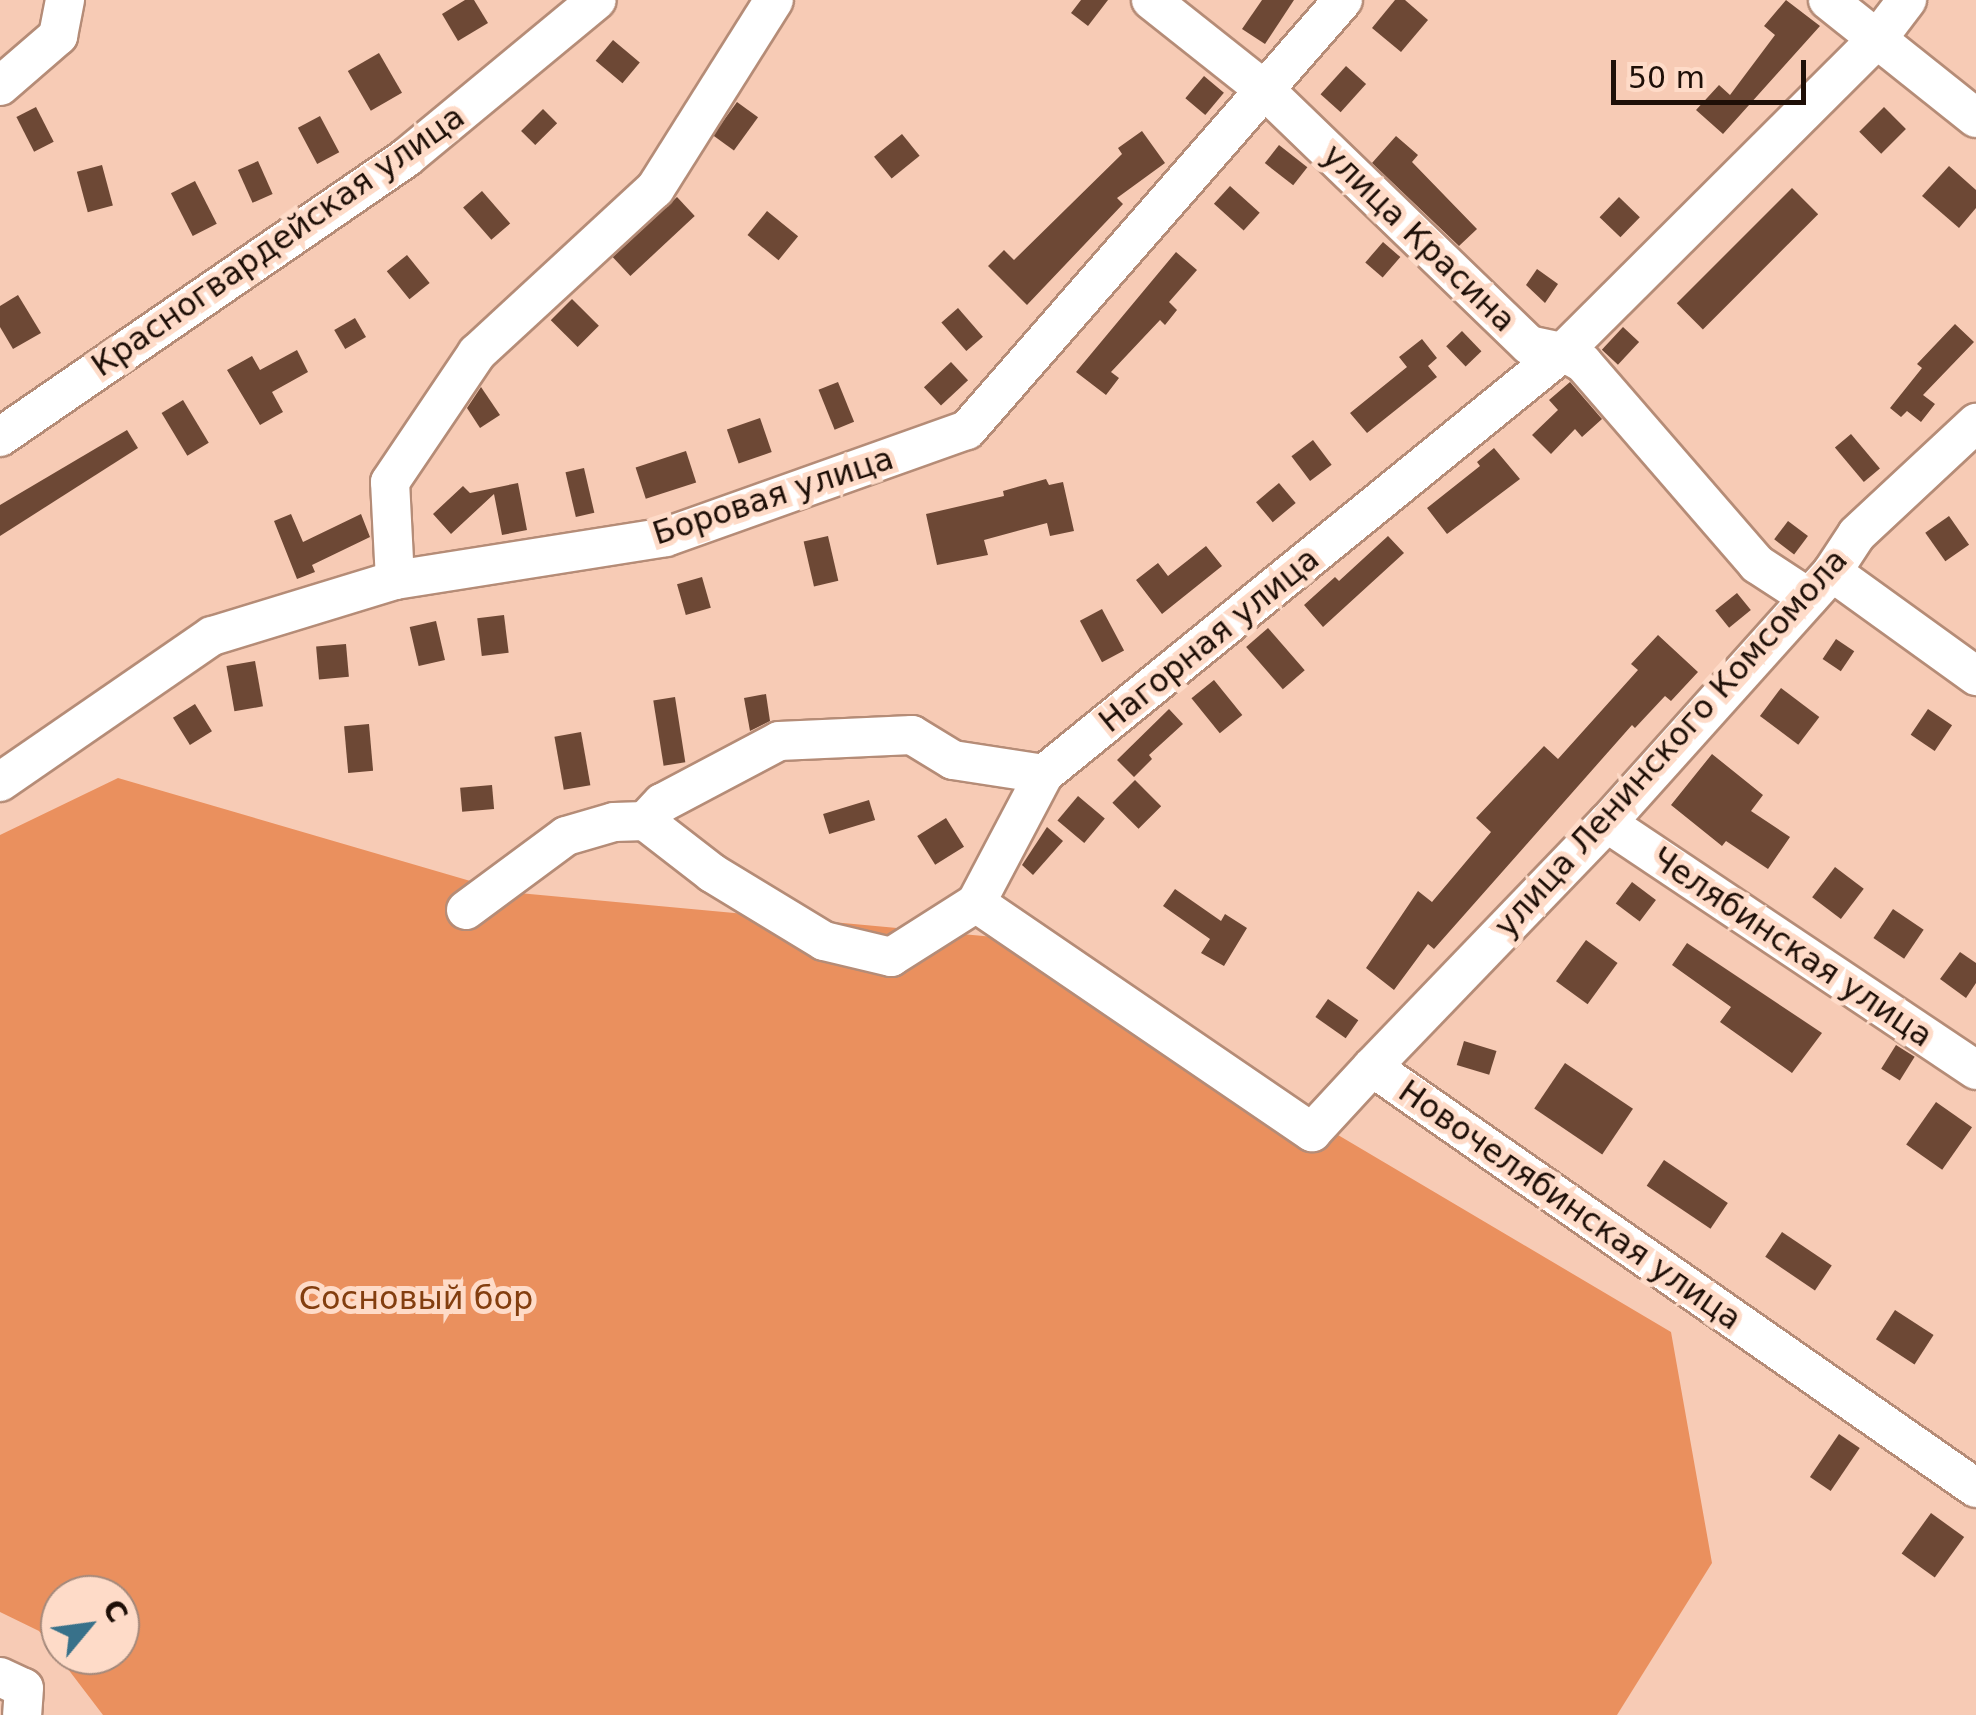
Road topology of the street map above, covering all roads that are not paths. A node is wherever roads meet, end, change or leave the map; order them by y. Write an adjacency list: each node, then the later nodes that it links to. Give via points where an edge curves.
1 (65, 0): 9 (street, via 58,36)
2 (597, 0): 14 (street, Красногвардейская улица, via 407,157)
3 (774, 0): 15 (street, via 654,189 477,353 390,482)
4 (1151, 0): 10 (street, улица Красина)
5 (1343, 0): 10 (street, Боровая улица)
6 (1828, 0): 8 (street)
7 (1906, 0): 8 (street, Нагорная улица)
8 (1878, 38): 11 (street); 12 (street, Нагорная улица)
9 (0, 86)
10 (1266, 91): 12 (street, улица Красина, via 1529,344); 15 (street, Боровая улица, via 967,430 666,537)
11 (1976, 118)
12 (1563, 352): 16 (street, улица Красина, via 1583,363 1757,564); 18 (street, Нагорная улица)
13 (1976, 423): 16 (street, улица Ленинского Комсомола, via 1857,534)
14 (0, 437)
15 (395, 580): 19 (street, Боровая улица, via 212,636)
16 (1820, 586): 17 (street, улица Красина); 21 (street, улица Ленинского Комсомола)
17 (1976, 676)
18 (1044, 774): 20 (street, via 953,760 912,735 779,741 662,802); 22 (street, Нагорная улица)
19 (0, 782)
20 (645, 822): 22 (street, via 712,873 824,940 890,957); 23 (street, via 614,822 566,836)
21 (1607, 823): 24 (street, улица Ленинского Комсомола); 25 (street, Челябинская улица)
22 (976, 903): 24 (street, Новочелябинская улица, via 1312,1132)
23 (466, 910)
24 (1372, 1068): 26 (street, Новочелябинская улица)
25 (1976, 1070)
26 (1976, 1488)
27 (0, 1677): 28 (street, via 24,1688)
28 (22, 1715)

